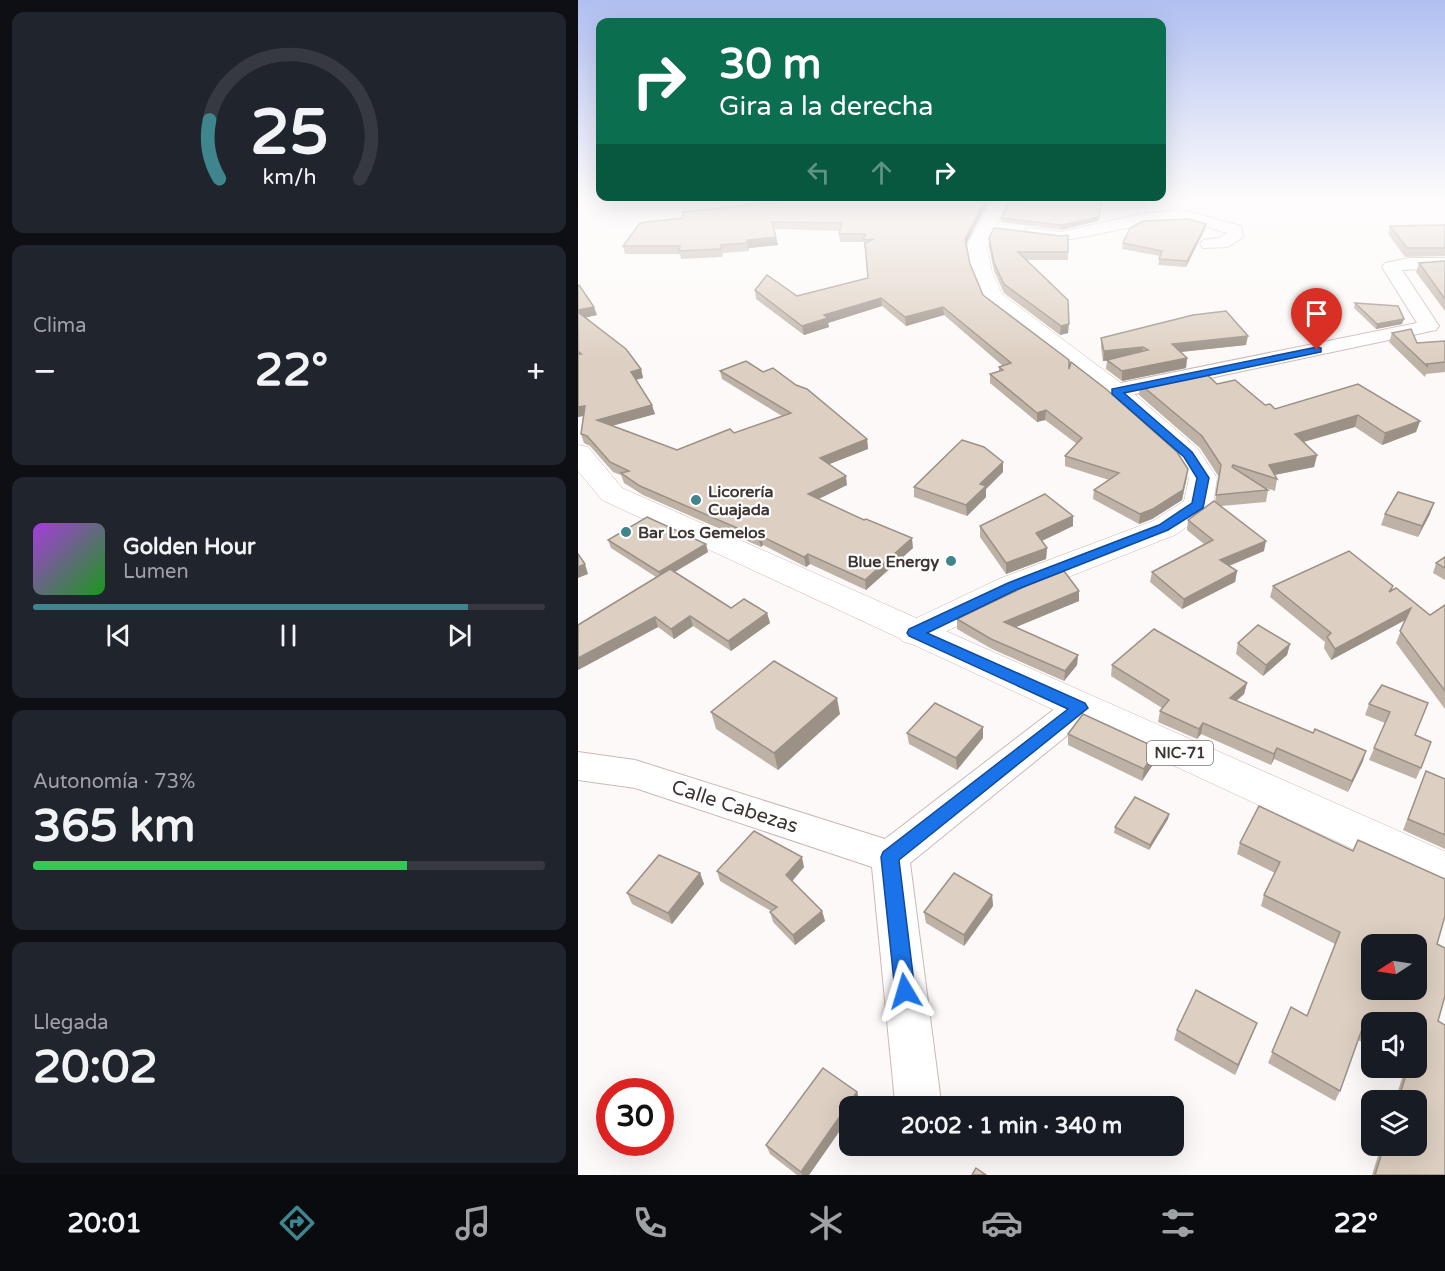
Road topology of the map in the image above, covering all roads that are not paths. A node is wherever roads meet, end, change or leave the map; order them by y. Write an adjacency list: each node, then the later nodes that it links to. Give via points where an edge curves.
1 (979, 254): 3 (main road, via 993,297)
2 (1445, 263): 3 (street, via 1391,267 1429,326)
3 (1116, 391): 5 (main road, via 1188,455 1203,478 1198,505 1164,528 1013,586)
4 (578, 453): 5 (main road, NIC-71, via 612,494)
5 (914, 633): 6 (main road, NIC-71)
6 (1080, 708): 8 (street); 9 (main road, NIC-71)
7 (578, 766): 8 (street, Calle Cabezas, via 635,774)
8 (890, 857): 10 (street)
9 (1445, 873)
10 (917, 1096)

